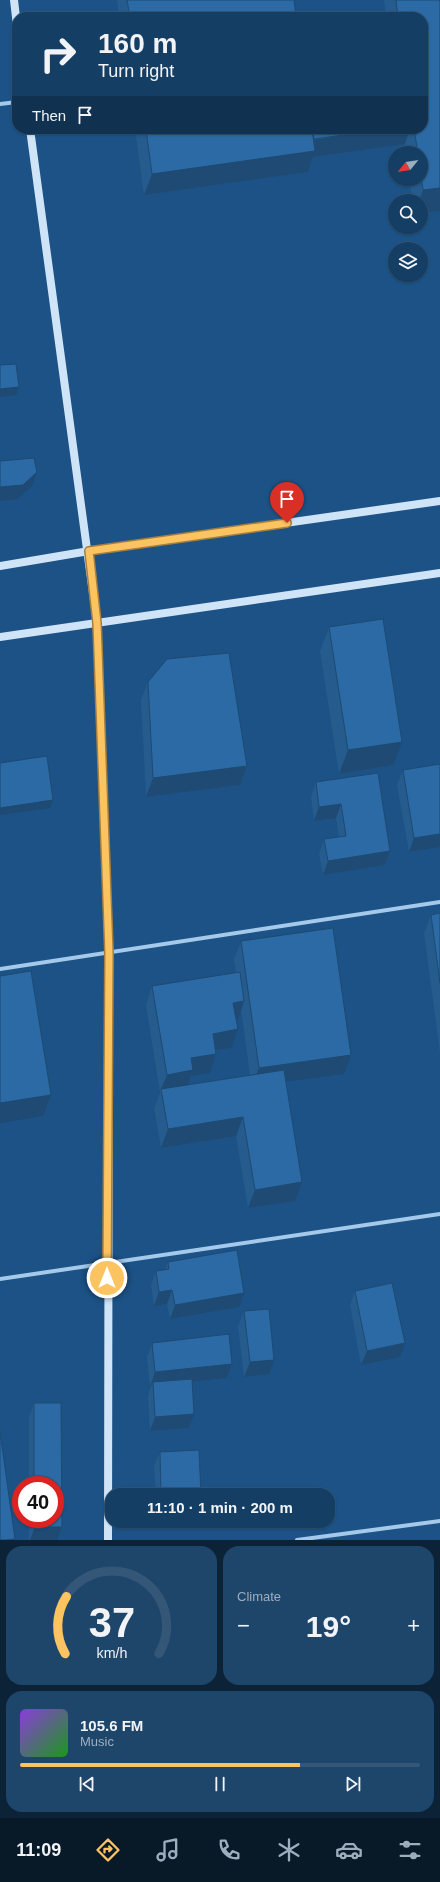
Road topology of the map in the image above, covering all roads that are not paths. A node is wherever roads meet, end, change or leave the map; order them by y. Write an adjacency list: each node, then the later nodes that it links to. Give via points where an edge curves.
1 (14, 0): 2 (street)
2 (15, 12)
3 (12, 103): 4 (street)
4 (0, 104)
5 (31, 134): 7 (street)
6 (440, 501): 7 (street)
7 (89, 551): 8 (street); 10 (street)
8 (0, 566)
9 (440, 573): 10 (street)
10 (97, 623): 11 (street); 13 (street)
11 (0, 637)
12 (440, 902): 13 (street)
13 (109, 953): 14 (street); 16 (street)
14 (0, 969)
15 (440, 1214): 16 (street)
16 (107, 1263): 17 (street); 19 (street)
17 (0, 1279)
18 (440, 1521): 20 (street)
19 (108, 1540)
20 (297, 1540)

